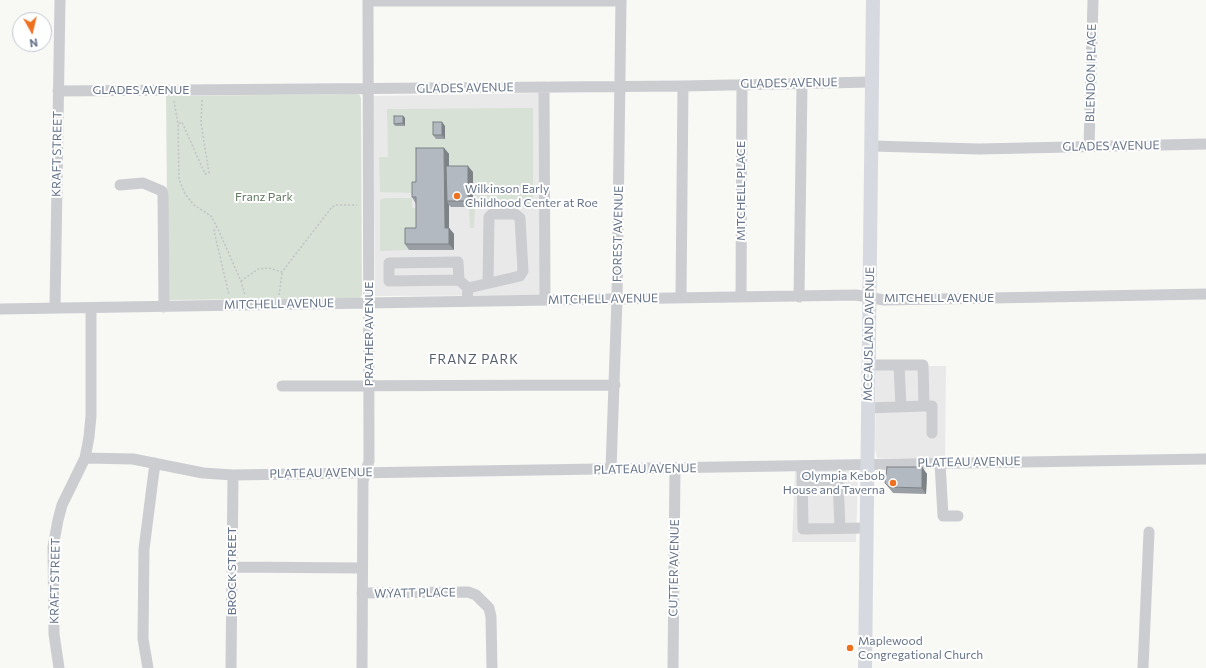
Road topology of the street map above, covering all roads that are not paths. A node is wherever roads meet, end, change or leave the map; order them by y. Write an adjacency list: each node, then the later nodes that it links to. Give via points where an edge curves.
1 (60, 0): 13 (street, KRAFT STREET)
2 (621, 0): 5 (street); 9 (street, FOREST AVENUE)
3 (874, 0): 6 (main road, MCCAUSLAND AVENUE)
4 (1093, 0): 16 (street, BLENDON PLACE)
5 (368, 1): 12 (street, PRATHER AVENUE)
6 (872, 82): 7 (street, GLADES AVENUE); 15 (main road, MCCAUSLAND AVENUE)
7 (802, 83): 8 (street, GLADES AVENUE); 21 (street)
8 (742, 84): 10 (street, GLADES AVENUE); 25 (street, MITCHELL PLACE)
9 (620, 86): 10 (street, GLADES AVENUE); 11 (street, GLADES AVENUE); 23 (street, FOREST AVENUE)
10 (683, 86): 24 (street)
11 (544, 87): 12 (street, GLADES AVENUE); 26 (street)
12 (367, 89): 13 (street, GLADES AVENUE); 28 (street, PRATHER AVENUE)
13 (58, 91): 30 (street, KRAFT STREET)
14 (1206, 144): 16 (street, GLADES AVENUE)
15 (872, 146): 16 (street, GLADES AVENUE, via 979,149); 22 (main road, MCCAUSLAND AVENUE)
16 (1089, 146)
17 (120, 185): 29 (street, via 143,183 162,191)
18 (488, 283): 18 (street, via 520,276 523,271 520,218 515,214 492,214 489,217); 19 (street)
19 (464, 284): 19 (street, via 458,262 389,263 389,281); 27 (street)
20 (1206, 294): 22 (street, MITCHELL AVENUE, via 884,300)
21 (799, 296): 22 (street, MITCHELL AVENUE); 25 (street, MITCHELL AVENUE)
22 (870, 297): 33 (main road, MCCAUSLAND AVENUE)
23 (617, 298): 24 (street, MITCHELL AVENUE); 26 (street, MITCHELL AVENUE); 35 (street, FOREST AVENUE)
24 (680, 298): 25 (street, MITCHELL AVENUE)
25 (741, 298)
26 (545, 300): 27 (street, MITCHELL AVENUE)
27 (467, 301): 28 (street, MITCHELL AVENUE)
28 (369, 302): 29 (street, MITCHELL AVENUE); 37 (street, PRATHER AVENUE)
29 (164, 306): 31 (street, MITCHELL AVENUE)
30 (55, 308): 31 (street, MITCHELL AVENUE); 32 (street, MITCHELL AVENUE)
31 (91, 308): 42 (street, KRAFT STREET, via 92,416)
32 (0, 309)
33 (868, 365): 34 (street); 40 (main road, MCCAUSLAND AVENUE)
34 (899, 365): 38 (street, via 923,365); 39 (street)
35 (615, 384): 37 (street); 49 (street, FOREST AVENUE)
36 (282, 386): 37 (street)
37 (370, 387): 50 (street, PRATHER AVENUE, via 369,461)
38 (924, 406): 39 (street); 41 (street, via 932,406)
39 (901, 407): 40 (street)
40 (868, 408): 46 (main road, MCCAUSLAND AVENUE)
41 (932, 432)
42 (85, 458): 44 (street, PLATEAU AVENUE); 60 (street, KRAFT STREET, via 62,505 53,547 54,634)
43 (1206, 458): 45 (street, PLATEAU AVENUE)
44 (156, 462): 51 (street, PLATEAU AVENUE, via 203,473); 61 (street, via 144,549 143,639)
45 (940, 463): 46 (street, PLATEAU AVENUE); 53 (street, via 943,516)
46 (866, 465): 47 (street, PLATEAU AVENUE); 55 (main road, MCCAUSLAND AVENUE)
47 (802, 466): 48 (street, PLATEAU AVENUE); 52 (street)
48 (675, 468): 49 (street, PLATEAU AVENUE); 65 (street, CUTTER AVENUE)
49 (612, 469): 50 (street, PLATEAU AVENUE)
50 (366, 472): 51 (street, PLATEAU AVENUE); 58 (street, PRATHER AVENUE, via 363,481)
51 (233, 475): 57 (street, BROCK STREET)
52 (802, 481): 54 (street, via 838,480); 54 (street, via 803,529)
53 (958, 516)
54 (840, 528): 55 (street)
55 (866, 528): 66 (main road, MCCAUSLAND AVENUE)
56 (1149, 532): 67 (street)
57 (232, 567): 58 (street); 62 (street, BROCK STREET)
58 (362, 568): 59 (street, PRATHER AVENUE)
59 (362, 593): 63 (street, PRATHER AVENUE); 64 (street, WYATT PLACE, via 468,592 476,595 489,608 492,625)
60 (59, 668)
61 (148, 668)
62 (231, 668)
63 (362, 668)
64 (492, 668)
65 (673, 668)
66 (865, 668)
67 (1143, 668)

